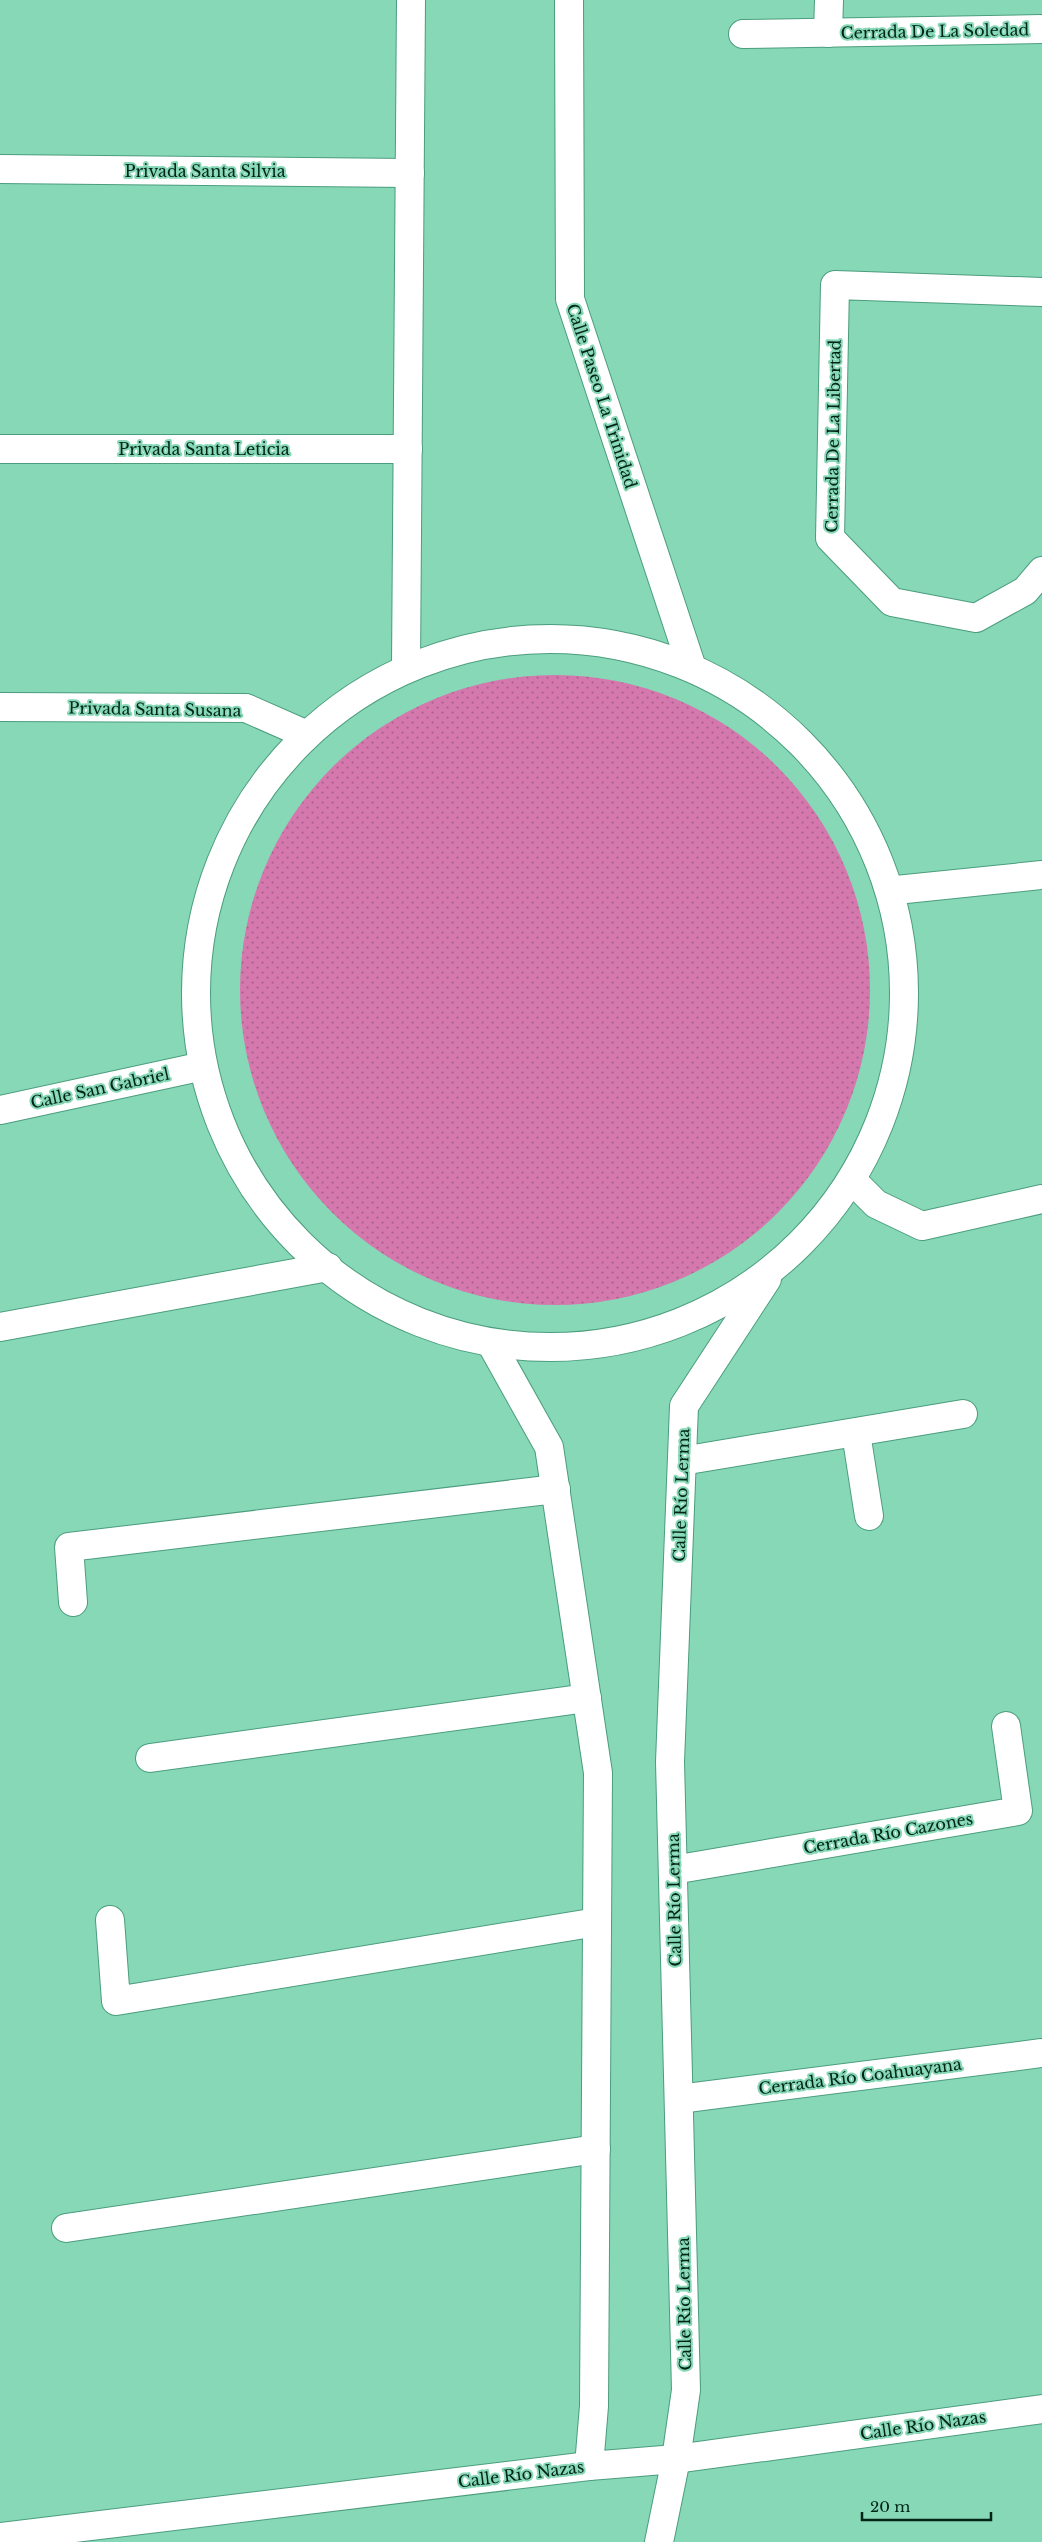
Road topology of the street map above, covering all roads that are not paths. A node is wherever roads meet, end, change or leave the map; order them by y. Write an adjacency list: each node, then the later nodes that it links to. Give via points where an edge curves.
1 (411, 0): 8 (street)
2 (569, 0): 13 (street, Calle Paseo La Trinidad, via 570,299)
3 (829, 0): 5 (street, Cerrada De La Soledad)
4 (1042, 29): 5 (street, Cerrada De La Soledad)
5 (828, 33): 6 (street, Cerrada De La Soledad)
6 (743, 34)
7 (0, 169): 8 (street, Privada Santa Silvia)
8 (410, 173): 11 (street)
9 (1042, 292): 12 (street, Cerrada De La Libertad, via 834,285 830,538 892,602 976,618 1025,591)
10 (0, 449): 11 (street, Privada Santa Leticia)
11 (408, 450): 14 (street)
12 (1042, 571)
13 (690, 662): 14 (street, via 548,635); 18 (street, via 819,753)
14 (406, 667): 16 (street)
15 (0, 707): 16 (street, Privada Santa Susana, via 246,708)
16 (305, 734): 19 (street, via 232,831 196,946)
17 (1042, 875): 18 (street)
18 (896, 890): 21 (street, via 907,1020)
19 (199, 1067): 20 (street, Calle San Gabriel); 23 (street, via 255,1198)
20 (0, 1110)
21 (854, 1182): 22 (street, via 876,1204 922,1226); 24 (street)
22 (1042, 1199)
23 (328, 1267): 25 (street); 26 (street, via 359,1297)
24 (767, 1279): 26 (street, via 637,1341); 29 (street, Calle Río Lerma, via 684,1406)
25 (0, 1328)
26 (493, 1347): 30 (street, via 550,1447)
27 (963, 1414): 28 (street)
28 (856, 1433): 29 (street); 31 (street)
29 (682, 1461): 36 (street, Calle Río Lerma, via 670,1762)
30 (556, 1489): 32 (street, via 69,1548); 33 (street)
31 (869, 1516)
32 (73, 1602)
33 (587, 1698): 35 (street); 38 (street, via 598,1773)
34 (1006, 1726): 36 (street, Cerrada Río Cazones, via 1018,1811)
35 (150, 1758)
36 (673, 1870): 40 (street, Calle Río Lerma)
37 (110, 1920): 38 (street, via 116,2001)
38 (597, 1922): 41 (street)
39 (1042, 2053): 40 (street, Cerrada Río Coahuayana)
40 (679, 2099): 44 (street, Calle Río Lerma, via 686,2390)
41 (596, 2149): 42 (street); 45 (street, via 594,2406)
42 (66, 2228)
43 (1042, 2409): 44 (street, Calle Río Nazas)
44 (676, 2460): 45 (street, Calle Río Nazas); 47 (street, Calle Río Lerma)
45 (589, 2466): 46 (street, Calle Río Nazas)
46 (0, 2537)
47 (658, 2542)

